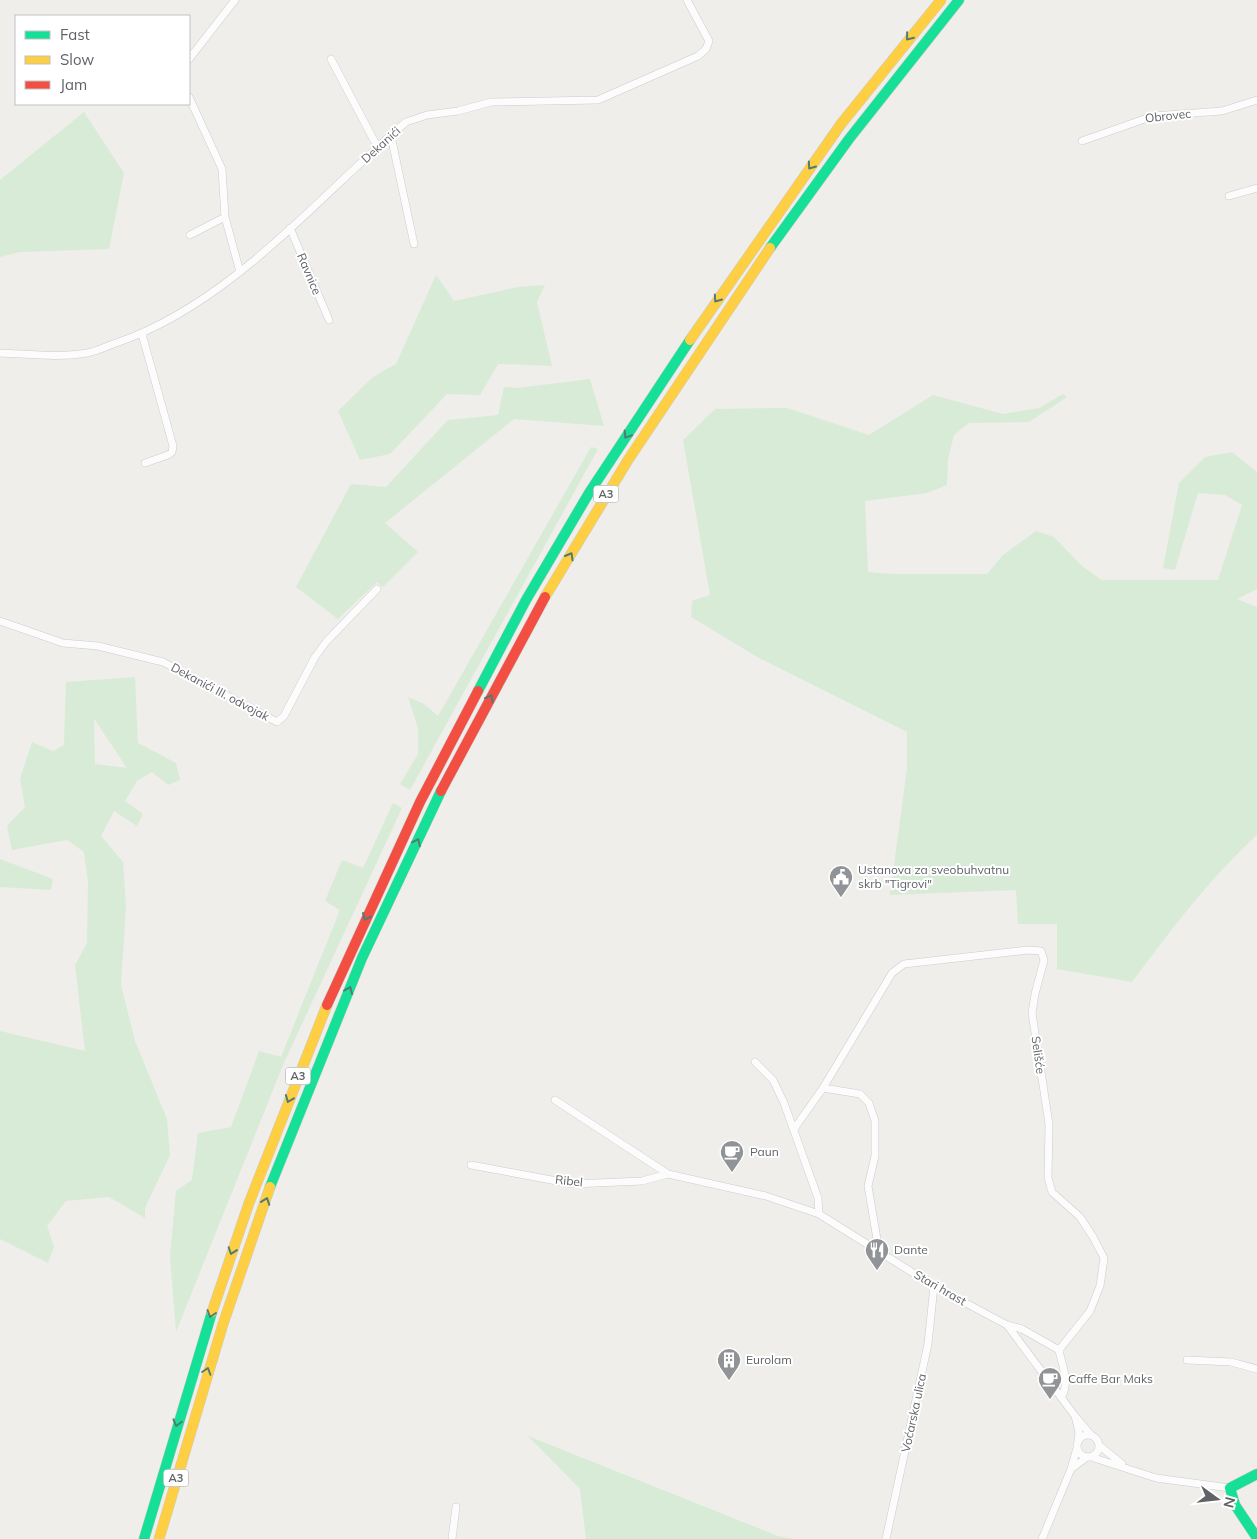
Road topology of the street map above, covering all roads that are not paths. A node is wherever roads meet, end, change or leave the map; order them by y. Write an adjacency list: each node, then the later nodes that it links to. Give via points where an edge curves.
1 (235, 0): 5 (street)
2 (687, 0): 9 (street, Dekanići, via 708,41 706,49 698,56 598,100 491,102 406,122)
3 (941, 0): 50 (main road, A3, one-way to 50, via 841,124 714,303 589,493 526,600 429,785 336,984 249,1203 196,1360)
4 (959, 0): 51 (main road, A3, one-way to 4, via 195,1408 297,1113 387,903 477,722 598,508 726,311 852,133)
5 (190, 58)
6 (331, 59): 11 (street)
7 (190, 99): 14 (street, via 222,169)
8 (1257, 100): 10 (street, Obrovec, via 1222,111 1153,116)
9 (391, 136): 11 (street, Dekanići); 17 (street)
10 (1082, 141)
11 (378, 148): 15 (street, Dekanići)
12 (1257, 188): 13 (street)
13 (1229, 196)
14 (226, 217): 16 (street); 18 (street)
15 (290, 228): 18 (street, Dekanići); 19 (street, Ravnice)
16 (190, 236)
17 (414, 244)
18 (240, 272): 20 (street, Dekanići, via 166,322)
19 (329, 320)
20 (142, 334): 21 (street, Dekanići, via 88,353 55,356); 22 (street, via 172,446 168,455)
21 (0, 353)
22 (145, 463)
23 (377, 589): 24 (street, Dekanići III. odvojak, via 326,642 284,716 277,722 163,662 98,646 63,644)
24 (0, 621)
25 (755, 1062): 28 (street, via 772,1080)
26 (823, 1088): 28 (street); 32 (street, via 860,1094 870,1103 875,1121 875,1156 868,1186); 35 (street, Selišće, via 892,973 904,964 1041,951 1044,960 1032,1013 1049,1124 1048,1178 1052,1192 1080,1218 1104,1258 1100,1286 1090,1311)
27 (556, 1100): 30 (street, Ribel)
28 (794, 1129): 31 (street, via 818,1198)
29 (471, 1164): 30 (street, Ribel, via 573,1184 642,1181)
30 (668, 1174): 31 (street, Ribel, via 766,1196)
31 (819, 1214): 32 (street, Stari hrast, via 855,1239)
32 (880, 1251): 33 (street, Stari hrast)
33 (934, 1286): 34 (street, Stari hrast); 53 (street, Voćarska ulica, via 928,1344)
34 (1006, 1325): 35 (street); 38 (street, Stari hrast)
35 (1059, 1350): 38 (street, via 1066,1378)
36 (1187, 1360): 37 (street, via 1231,1362)
37 (1257, 1369)
38 (1062, 1396): 39 (street, Stari hrast)
39 (1075, 1416): 40 (street, Stari hrast); 41 (street, Stari hrast)
40 (1091, 1435): 41 (street, via 1084,1435); 42 (street, via 1098,1439)
41 (1078, 1444): 43 (street, via 1080,1454); 44 (street)
42 (1100, 1446): 43 (street, via 1097,1453); 45 (street)
43 (1089, 1457): 44 (street); 45 (street)
44 (1071, 1469): 54 (street)
45 (1136, 1471): 47 (street, via 1156,1478)
46 (1257, 1474): 47 (main road)
47 (1230, 1488): 49 (main road, via 1235,1505)
48 (456, 1507): 52 (street)
49 (1257, 1538)
50 (144, 1539)
51 (159, 1539)
52 (452, 1539)
53 (886, 1539)
54 (1042, 1539)

